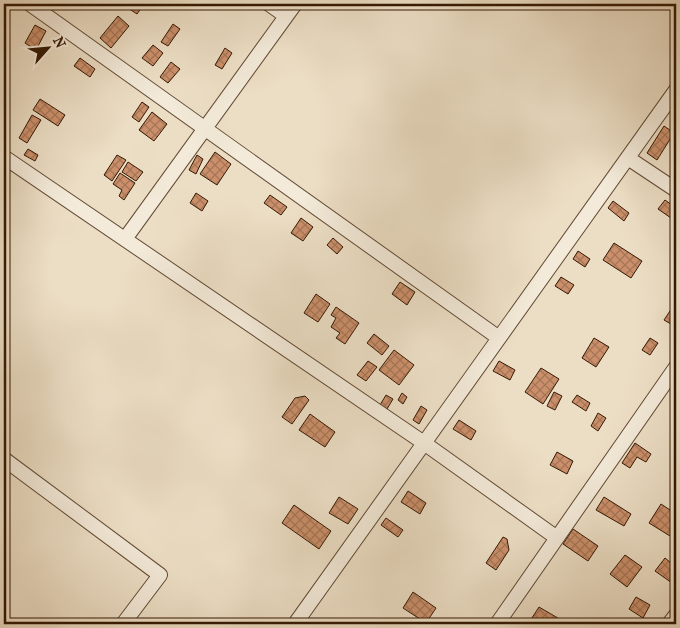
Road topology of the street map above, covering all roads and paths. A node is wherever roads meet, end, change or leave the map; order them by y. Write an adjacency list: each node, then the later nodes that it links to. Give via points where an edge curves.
1 (30, 4): 6 (street)
2 (269, 4): 4 (street)
3 (294, 4): 4 (street)
4 (286, 16): 6 (street)
5 (676, 90): 8 (street)
6 (204, 128): 10 (street); 11 (street)
7 (4, 157): 10 (street)
8 (628, 158): 9 (street); 11 (street)
9 (676, 190)
10 (125, 239): 13 (street)
11 (499, 338): 13 (street)
12 (676, 367): 15 (street)
13 (424, 443): 15 (street); 18 (street)
14 (4, 459): 17 (street, via 160,575)
15 (557, 538): 19 (street)
16 (676, 615): 20 (street)
17 (123, 624)
18 (295, 624)
19 (497, 624)
20 (669, 624)

